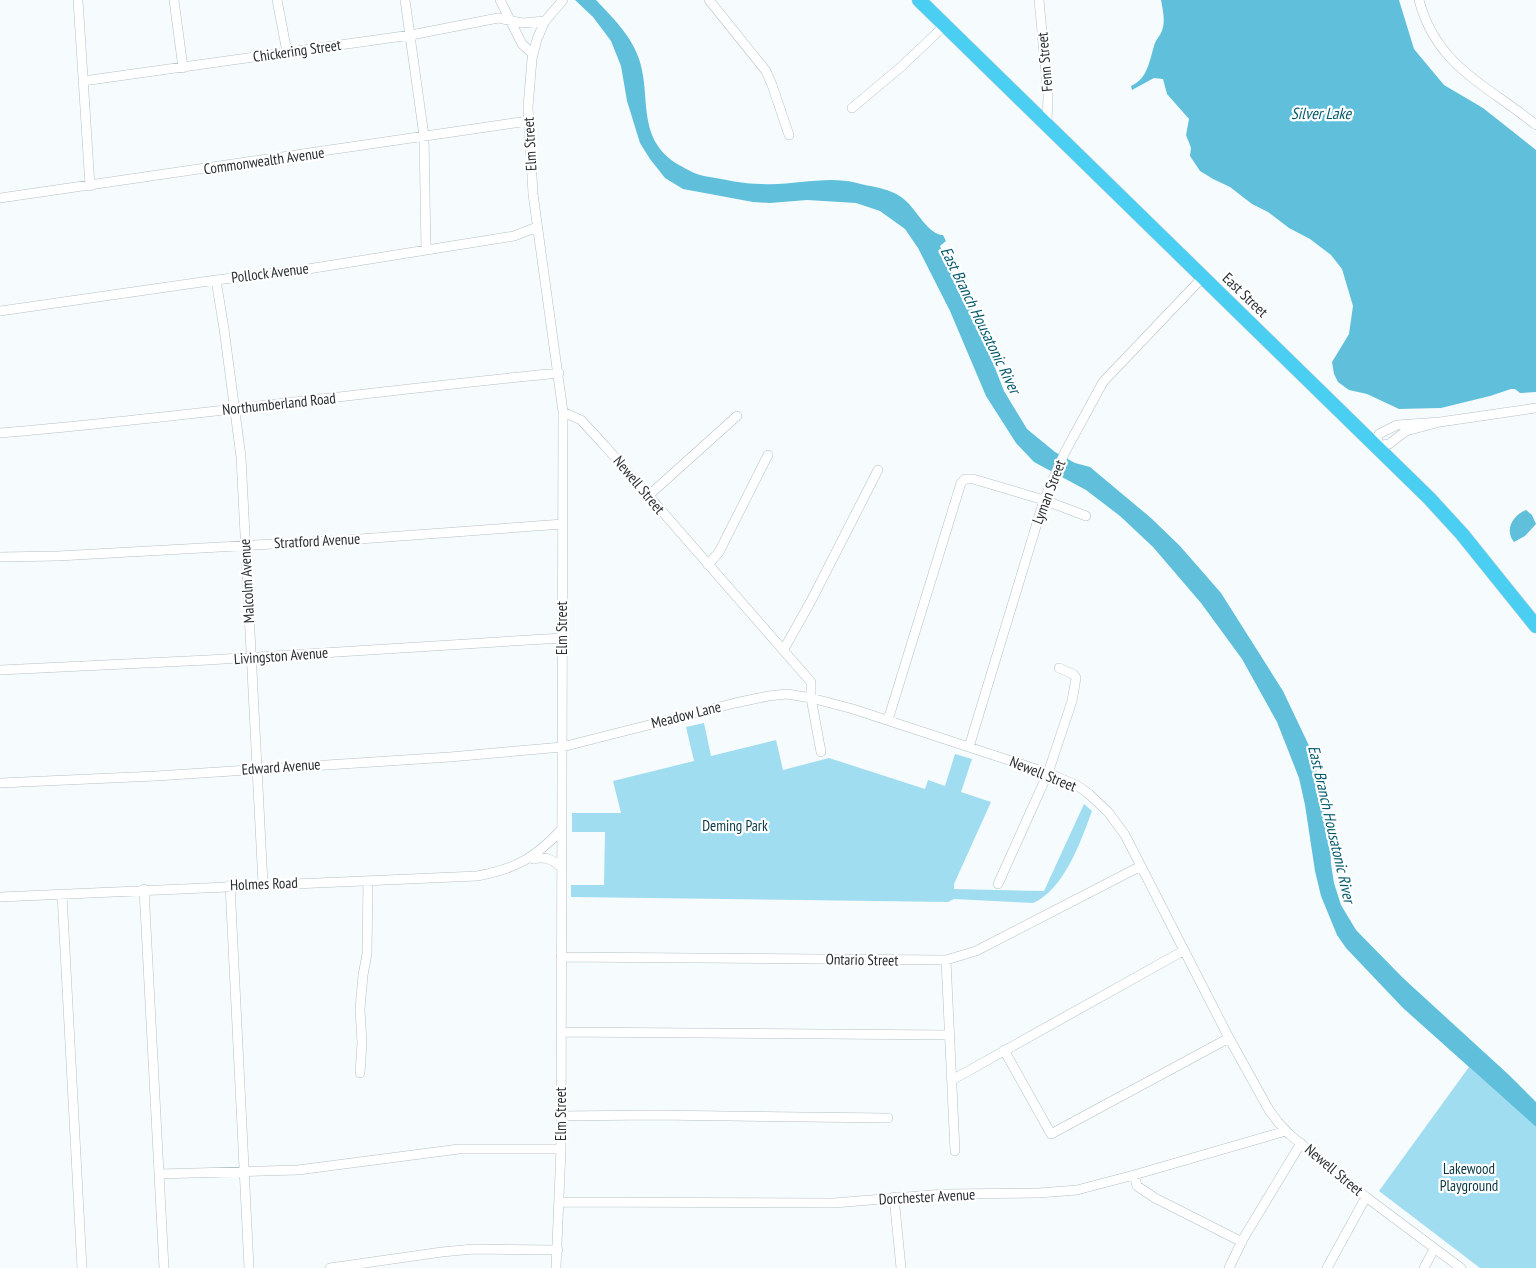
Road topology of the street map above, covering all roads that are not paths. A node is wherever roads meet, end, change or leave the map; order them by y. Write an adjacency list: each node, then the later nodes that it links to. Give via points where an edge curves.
1 (78, 0): 18 (street)
2 (174, 0): 17 (street)
3 (277, 0): 15 (street)
4 (405, 0): 14 (street)
5 (500, 0): 11 (street)
6 (563, 0): 12 (street, Elm Street)
7 (709, 0): 23 (street, via 766,71)
8 (919, 0): 13 (highway, East Street)
9 (1040, 0): 21 (street, Fenn Street)
10 (1419, 0): 22 (street, via 1433,36 1451,60)
11 (511, 20): 12 (street, Chickering Street); 14 (street, Chickering Street, via 498,18); 16 (street, via 522,44)
12 (545, 21): 16 (street, Elm Street)
13 (944, 26): 19 (street); 21 (highway, East Street)
14 (411, 35): 15 (street, Chickering Street); 24 (street)
15 (287, 52): 17 (street, Chickering Street)
16 (533, 54): 20 (street, Elm Street)
17 (183, 68): 18 (street, Chickering Street)
18 (83, 81): 25 (street)
19 (852, 108)
20 (528, 121): 24 (street, Commonwealth Avenue); 27 (street, Elm Street)
21 (1047, 123): 29 (highway, East Street)
22 (1536, 125)
23 (789, 135)
24 (424, 136): 25 (street, Commonwealth Avenue); 28 (street)
25 (90, 186): 26 (street, Commonwealth Avenue)
26 (0, 198)
27 (537, 227): 28 (street, Pollock Avenue, via 514,236); 32 (street, Elm Street)
28 (426, 250): 30 (street, Pollock Avenue)
29 (1203, 277): 38 (highway, East Street); 42 (street, Lyman Street, via 1103,382 1053,475)
30 (216, 280): 31 (street, Pollock Avenue); 34 (street, Malcolm Avenue)
31 (0, 311)
32 (559, 373): 34 (street, Northumberland Road); 35 (street, Elm Street)
33 (1536, 408): 38 (street, via 1391,427 1379,434)
34 (234, 409): 37 (street, Northumberland Road); 45 (street, Malcolm Avenue, via 241,457)
35 (563, 412): 41 (street, Newell Street, via 581,420); 44 (street, Elm Street)
36 (737, 416): 41 (street)
37 (0, 433)
38 (1376, 446): 48 (highway, East Street, via 1447,517)
39 (768, 455): 47 (street)
40 (878, 470): 50 (street)
41 (648, 496): 47 (street, Newell Street)
42 (1044, 500): 43 (street); 55 (street, via 966,479 961,483); 57 (street, Lyman Street)
43 (1086, 516)
44 (563, 524): 45 (street, Stratford Avenue); 49 (street, Elm Street)
45 (244, 544): 46 (street, Stratford Avenue); 51 (street, Malcolm Avenue)
46 (0, 557)
47 (708, 565): 50 (street, Newell Street)
48 (1536, 626)
49 (562, 638): 51 (street, Livingston Avenue); 56 (street, Elm Street)
50 (784, 649): 54 (street, Newell Street, via 811,682)
51 (251, 657): 53 (street, Livingston Avenue); 59 (street, Malcolm Avenue)
52 (1059, 668): 60 (street, via 1073,674 1076,683)
53 (0, 670)
54 (811, 698): 55 (street, Newell Street); 56 (street, Meadow Lane, via 768,696); 58 (street)
55 (888, 720): 57 (street, Newell Street)
56 (562, 747): 59 (street, Edward Avenue); 62 (street, Elm Street)
57 (969, 747): 60 (street, Newell Street)
58 (821, 752)
59 (258, 769): 61 (street, Edward Avenue); 67 (street, Malcolm Avenue)
60 (1048, 773): 64 (street, Newell Street, via 1078,786 1100,804 1118,823); 68 (street)
61 (0, 783)
62 (561, 830): 63 (street, Holmes Road); 65 (street, Elm Street)
63 (525, 861): 65 (street, Holmes Road, via 543,856); 66 (street, Holmes Road, via 504,871 477,876)
64 (1141, 866): 73 (street, Newell Street); 75 (street, Ontario Street, via 976,951)
65 (561, 867): 74 (street, Elm Street)
66 (368, 880): 67 (street, Holmes Road); 80 (street, via 368,954 360,1009)
67 (263, 884): 69 (street, Holmes Road)
68 (998, 884)
69 (230, 885): 70 (street, Holmes Road); 88 (street)
70 (144, 889): 71 (street, Holmes Road); 89 (street)
71 (62, 894): 72 (street, Holmes Road); 97 (street)
72 (0, 897)
73 (1183, 951): 78 (street, Newell Street); 79 (street)
74 (561, 957): 75 (street, Ontario Street); 76 (street, Elm Street)
75 (946, 960): 77 (street)
76 (561, 1032): 77 (street); 82 (street, Elm Street)
77 (949, 1035): 81 (street)
78 (1229, 1038): 79 (street, via 1051,1134); 84 (street, Newell Street, via 1269,1110)
79 (1004, 1050): 81 (street)
80 (360, 1073)
81 (952, 1080): 87 (street)
82 (560, 1116): 83 (street); 86 (street, Elm Street)
83 (888, 1118)
84 (1286, 1131): 85 (street, Newell Street); 90 (street, Dorchester Avenue)
85 (1301, 1143): 92 (street, Newell Street); 94 (street)
86 (561, 1149): 88 (street, via 459,1149 298,1170); 93 (street, Elm Street)
87 (955, 1151)
88 (245, 1172): 89 (street); 99 (street)
89 (159, 1174): 98 (street)
90 (1134, 1175): 91 (street, Dorchester Avenue, via 1077,1190); 94 (street, via 1137,1186 1155,1198)
91 (894, 1197): 93 (street, Dorchester Avenue, via 813,1203); 102 (street)
92 (1366, 1197): 96 (street, Newell Street); 104 (street)
93 (559, 1202): 95 (street, Elm Street)
94 (1242, 1242): 103 (street)
95 (558, 1250): 100 (street, via 473,1249); 101 (street, Elm Street)
96 (1434, 1250): 105 (street); 106 (street, Newell Street)
97 (82, 1268)
98 (164, 1268)
99 (249, 1268)
100 (330, 1268)
101 (556, 1268)
102 (901, 1268)
103 (1229, 1268)
104 (1327, 1268)
105 (1424, 1268)
106 (1461, 1268)

